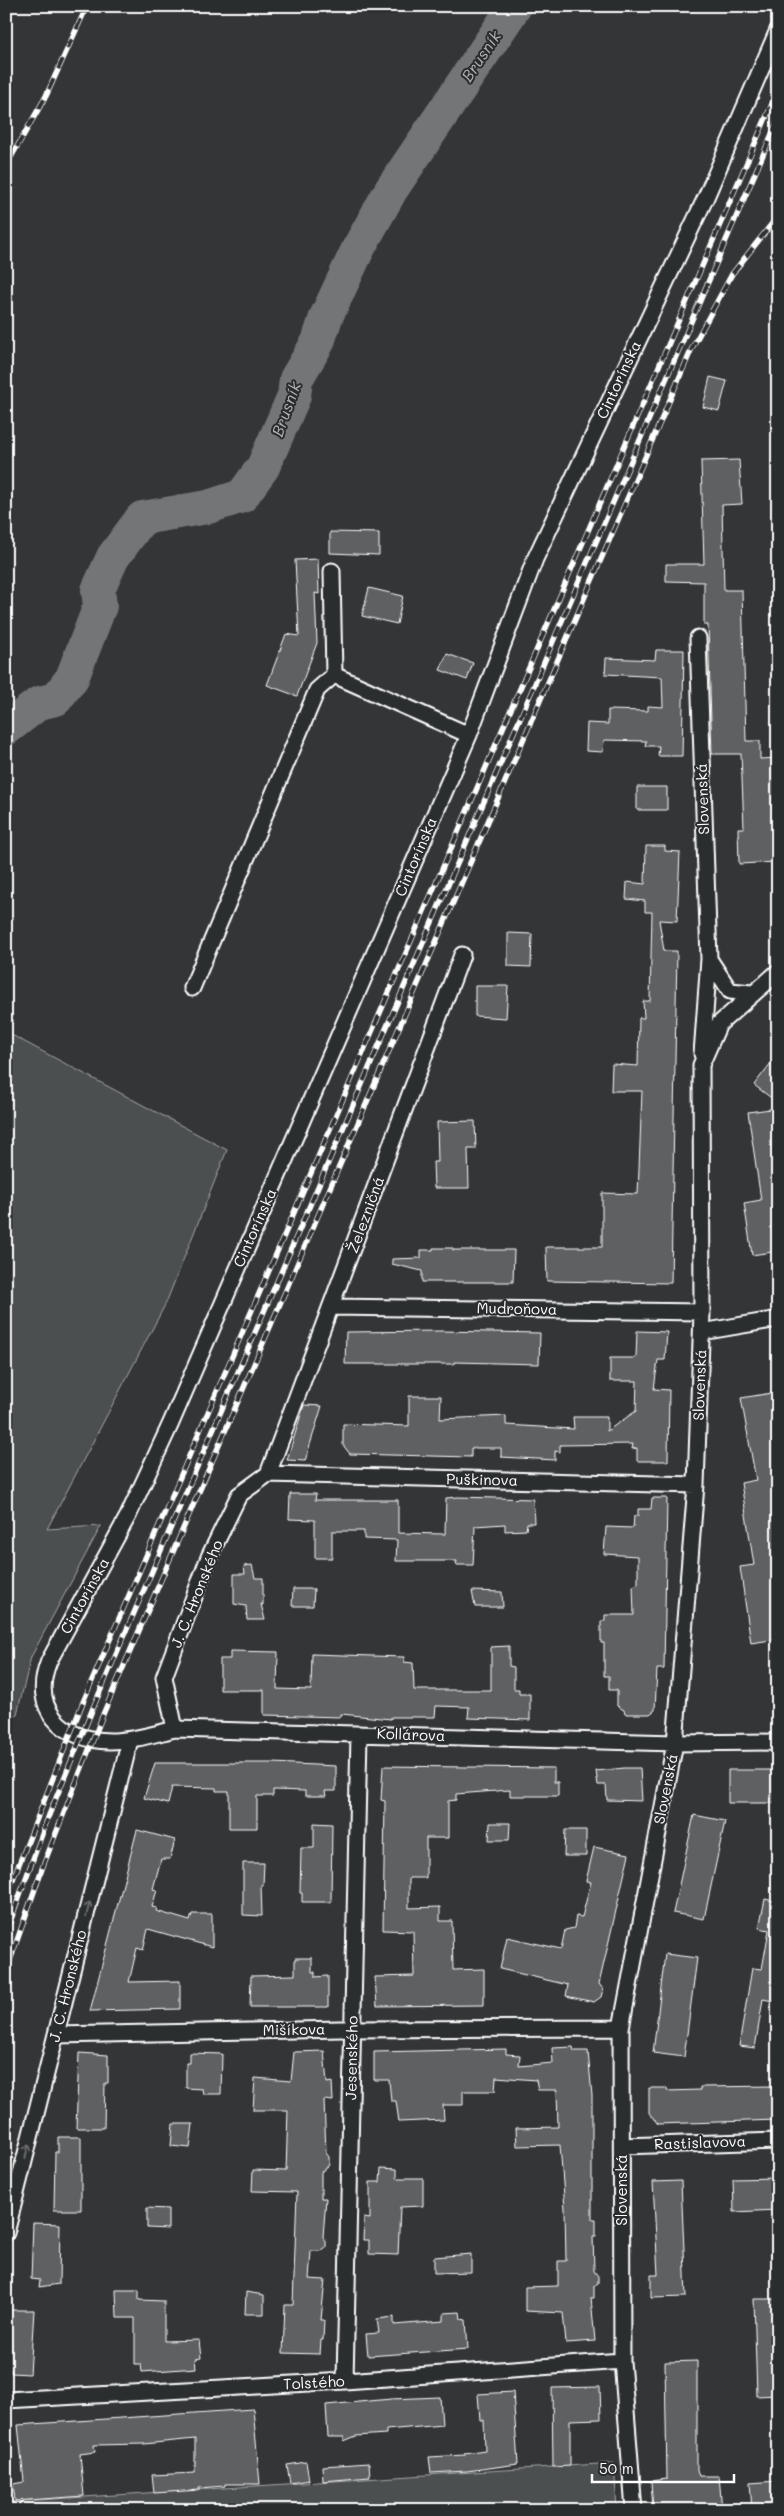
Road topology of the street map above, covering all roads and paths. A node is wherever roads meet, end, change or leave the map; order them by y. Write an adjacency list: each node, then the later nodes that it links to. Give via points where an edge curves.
1 (778, 30): 5 (street, Cintorínska, via 706,197 535,559)
2 (332, 571): 4 (street)
3 (698, 638): 7 (street, Slovenská)
4 (334, 675): 5 (street); 9 (street, via 317,690)
5 (469, 734): 18 (street, Cintorínska, via 156,1456 115,1541 49,1661 42,1685)
6 (462, 955): 12 (street, Železničná)
7 (709, 959): 10 (street, via 730,991); 11 (street, Slovenská)
8 (778, 972): 10 (street, Slovenská)
9 (192, 988)
10 (752, 993): 11 (street, Slovenská, via 719,1024)
11 (701, 1065): 13 (street, Slovenská)
12 (332, 1307): 13 (street, Mudroňova); 16 (street, Železničná)
13 (702, 1312): 15 (street, Slovenská)
14 (778, 1319): 15 (street)
15 (702, 1332): 17 (street, Slovenská)
16 (268, 1474): 17 (street, Puškinova); 19 (street, J. C. Hronského, via 239,1495 209,1557 164,1677)
17 (696, 1486): 23 (street, Slovenská)
18 (51, 1716): 21 (street, Kollárova, via 93,1739)
19 (175, 1729): 20 (street, Kollárova); 21 (street, Kollárova)
20 (359, 1734): 23 (street, Kollárova); 25 (street, Jesenského)
21 (130, 1740): 26 (street, J. C. Hronského, one-way to 21)
22 (778, 1742): 23 (street, Kollárova)
23 (675, 1743): 24 (street, Slovenská)
24 (621, 2028): 25 (street, Mišíkova); 28 (street, Slovenská)
25 (353, 2029): 26 (street, Mišíkova); 31 (street, Jesenského)
26 (56, 2035): 29 (street, J. C. Hronského, one-way to 26)
27 (778, 2141): 28 (street, Rastislavova)
28 (622, 2146): 30 (street, Slovenská)
29 (6, 2233)
30 (622, 2361): 31 (street, Tolstého); 33 (street, Slovenská)
31 (346, 2382): 32 (street, Tolstého)
32 (6, 2400)
33 (634, 2510)

